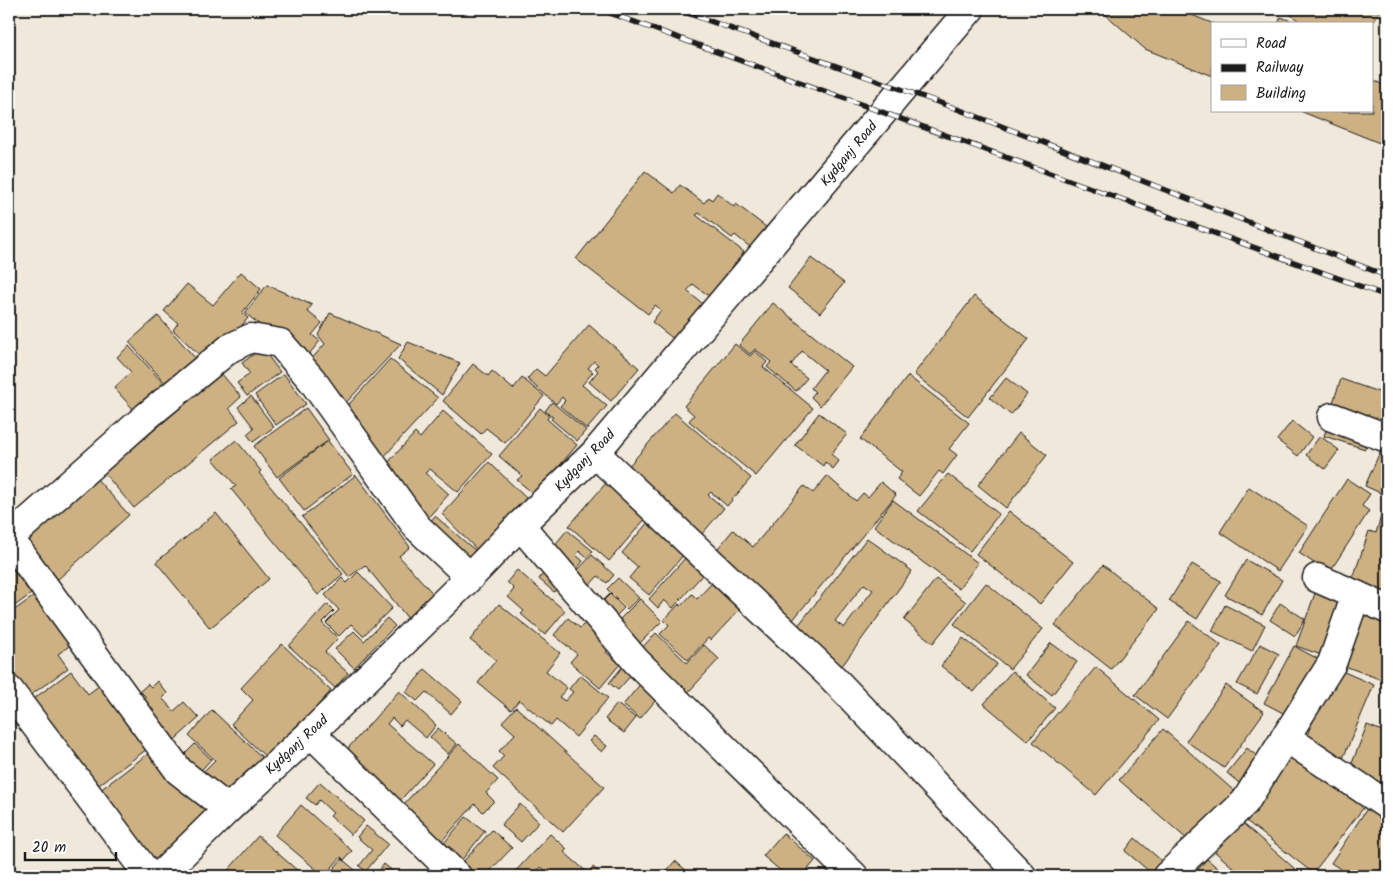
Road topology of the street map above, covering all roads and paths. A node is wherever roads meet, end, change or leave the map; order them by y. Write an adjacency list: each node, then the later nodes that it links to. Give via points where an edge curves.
1 (970, 9): 4 (street, Kydganj Road)
2 (1332, 417): 3 (street)
3 (1387, 438)
4 (595, 453): 5 (street, Kydganj Road); 20 (street, via 830,675)
5 (520, 525): 7 (street, Kydganj Road); 19 (street, via 636,661)
6 (9, 538): 7 (street, via 207,366 230,348 251,338 280,343 312,380 417,527); 15 (street, via 179,771)
7 (470, 577): 12 (street, Kydganj Road)
8 (1317, 578): 9 (street)
9 (1356, 595): 10 (street); 13 (street, via 1332,663)
10 (1387, 609)
11 (9, 690): 16 (street)
12 (310, 733): 15 (street, Kydganj Road); 18 (street)
13 (1285, 737): 14 (street); 21 (street, via 1245,802)
14 (1387, 805)
15 (228, 809): 17 (street, Kydganj Road)
16 (149, 876)
17 (160, 876)
18 (457, 876)
19 (854, 876)
20 (1022, 876)
21 (1167, 876)

